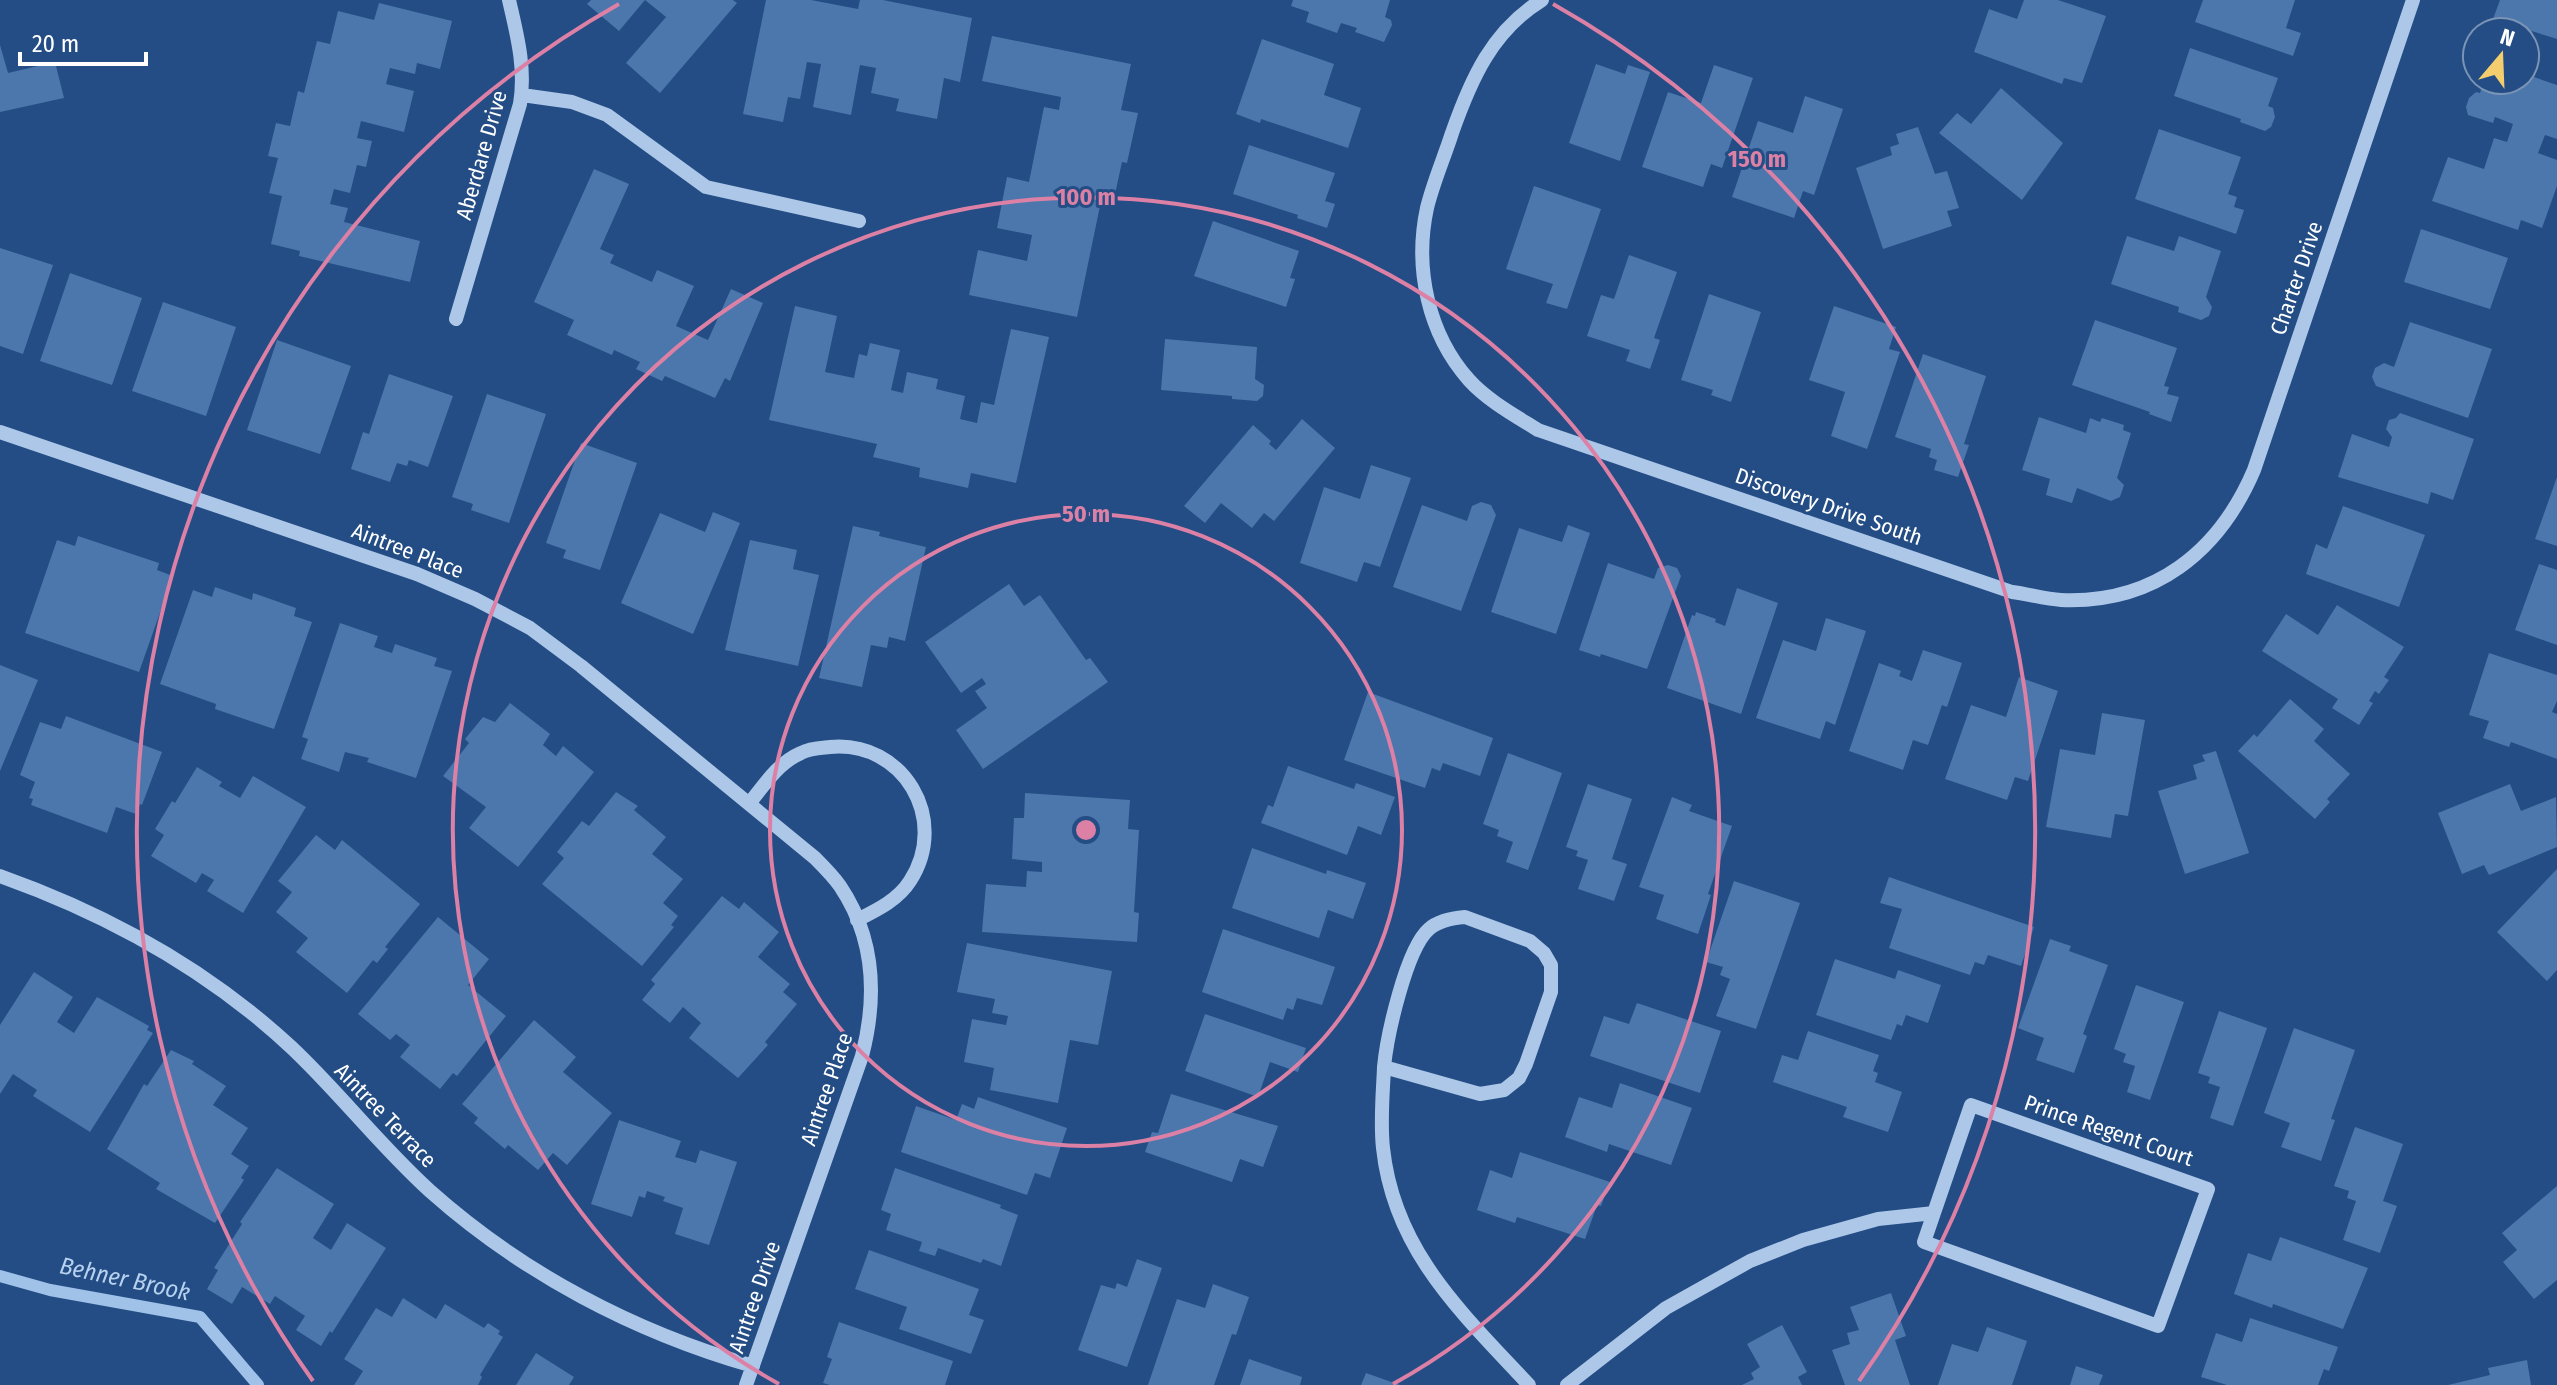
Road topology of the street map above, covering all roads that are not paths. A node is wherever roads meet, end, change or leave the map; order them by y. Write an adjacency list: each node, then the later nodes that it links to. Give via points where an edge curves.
1 (509, 0): 4 (street, Aberdare Drive, via 522,62)
2 (1542, 0): 8 (street, Discovery Drive South, via 1505,29 1482,61 1428,206 1422,254 1428,304 1464,373 1491,400 1538,430 2012,592 2061,600 2116,595 2142,588)
3 (2413, 0): 8 (street, Charter Drive, via 2254,470 2230,518)
4 (522, 95): 5 (street, via 572,102 607,115 706,187); 6 (street, Aberdare Drive)
5 (859, 221)
6 (456, 319)
7 (0, 432): 9 (street, Aintree Place, via 417,574 475,599 530,628 581,666)
8 (2194, 556)
9 (749, 804): 11 (street, Aintree Place, via 815,858 840,887); 11 (street, via 782,765 812,749 846,744 879,756 898,770 918,797 924,819 920,861 899,894)
10 (0, 876): 15 (street, Aintree Terrace, via 116,924 199,974 290,1047 428,1190 540,1273 628,1321)
11 (857, 920): 14 (street, Aintree Place, via 870,958 870,1028)
12 (1384, 1067): 12 (street, via 1394,1010 1423,936 1432,926 1465,917 1523,938 1544,953 1551,965 1551,992 1526,1064 1504,1090 1480,1094); 17 (street, via 1383,1147 1402,1225 1443,1293)
13 (1934, 1213): 13 (street, Prince Regent Court, via 1924,1242 2158,1326 2208,1189 1971,1105); 18 (street, via 1878,1219 1750,1261 1666,1308)
14 (803, 1223): 15 (street, Aintree Drive)
15 (753, 1366): 16 (street, Aintree Drive)
16 (746, 1385)
17 (1529, 1385)
18 (1567, 1385)

